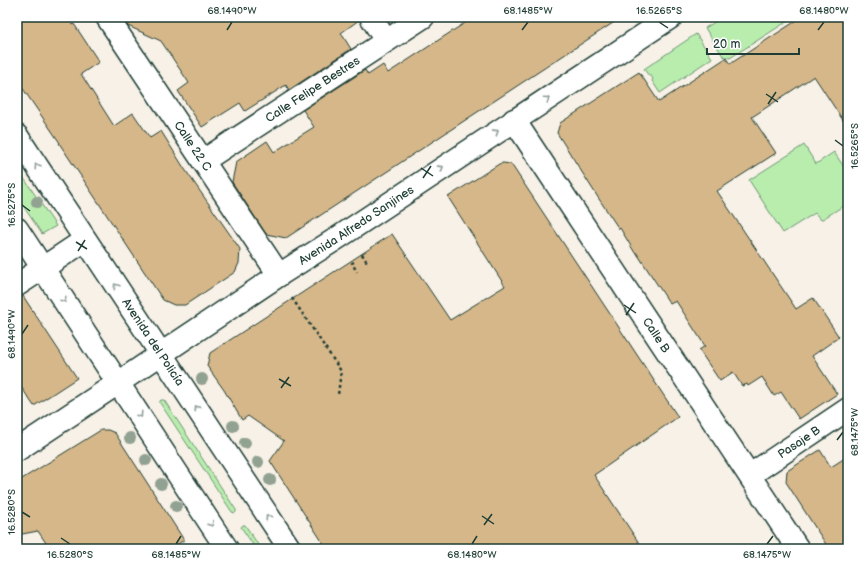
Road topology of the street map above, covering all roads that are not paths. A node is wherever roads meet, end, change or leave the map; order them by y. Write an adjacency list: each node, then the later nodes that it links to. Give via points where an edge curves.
1 (108, 17): 8 (street, Calle 22 C)
2 (371, 17): 5 (street)
3 (423, 17): 5 (street, Calle Felipe Bestres)
4 (671, 17): 6 (street, Avenida Alfredo Sanjines, one-way to 4)
5 (386, 41): 8 (street, Calle Felipe Bestres)
6 (514, 120): 12 (street, Avenida Alfredo Sanjines, one-way to 6); 18 (street, Calle B)
7 (17, 136): 10 (street, Avenida del Policía, one-way to 7)
8 (203, 161): 12 (street, Calle 22 C)
9 (17, 229): 11 (street)
10 (85, 240): 11 (street); 14 (street, Avenida del Policía, one-way to 10)
11 (43, 268): 13 (street); 15 (street, one-way to 15)
12 (278, 275): 14 (street, Avenida Alfredo Sanjines)
13 (17, 285)
14 (161, 354): 15 (street, Avenida Alfredo Sanjines); 20 (street, Avenida del Policía, one-way to 14)
15 (118, 383): 17 (street); 19 (street, one-way to 19)
16 (848, 409): 18 (street, Pasaje B)
17 (17, 450)
18 (750, 475): 21 (street, Calle B)
19 (228, 549)
20 (290, 549)
21 (798, 549)

